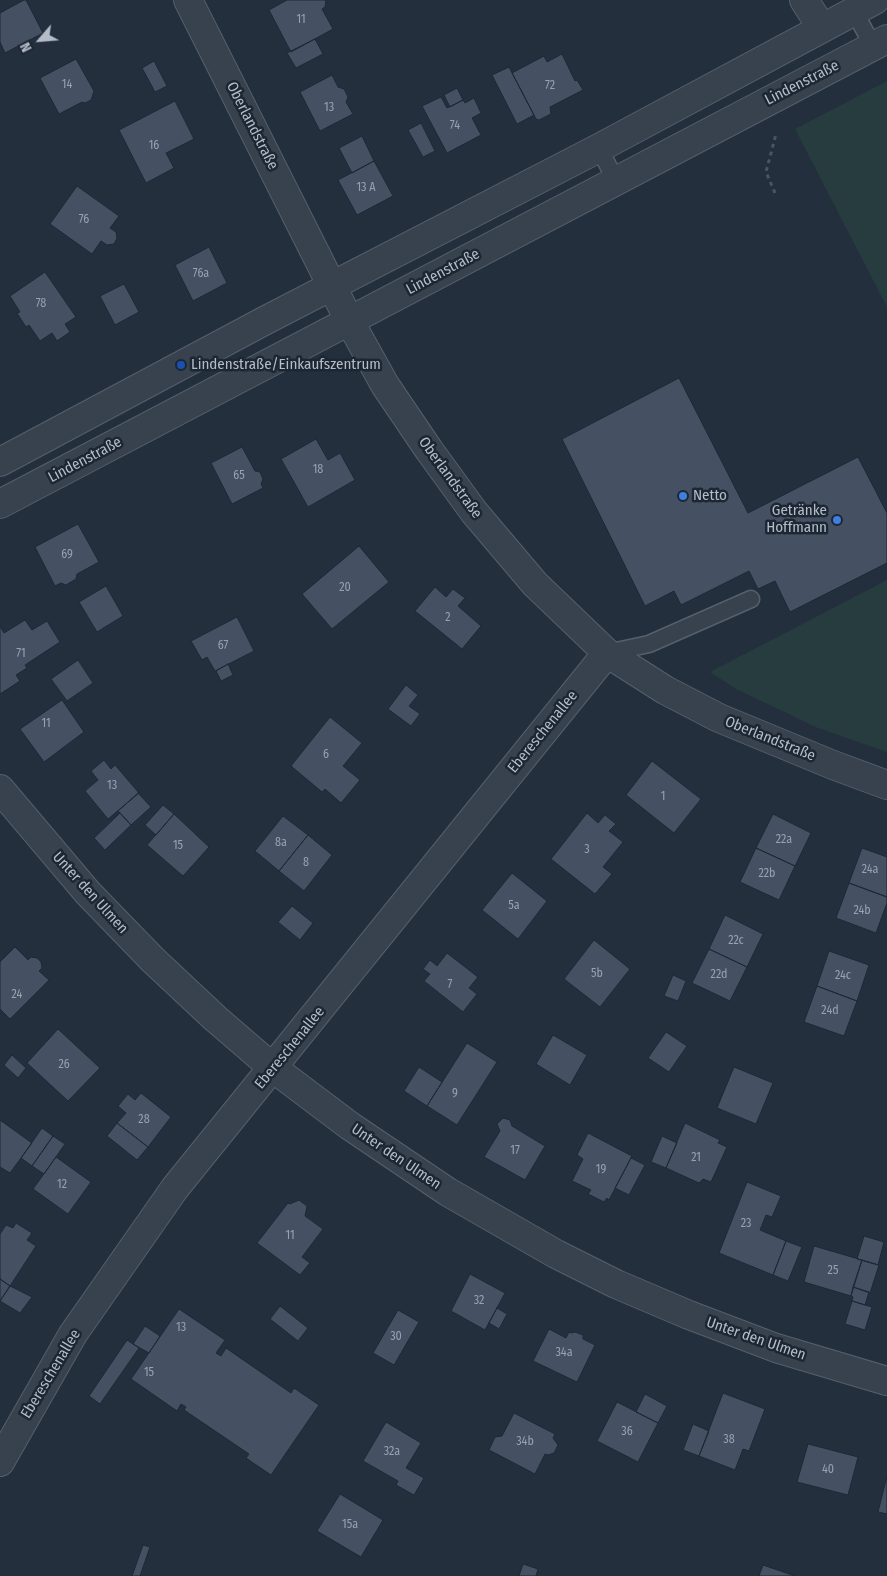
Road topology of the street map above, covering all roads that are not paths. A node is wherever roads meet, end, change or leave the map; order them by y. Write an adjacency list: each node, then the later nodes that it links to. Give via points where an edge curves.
1 (188, 0): 8 (street, Oberlandstraße)
2 (804, 0): 4 (street)
3 (865, 5): 4 (street); 5 (lane)
4 (822, 28): 6 (street)
5 (880, 43): 7 (street, Lindenstraße)
6 (599, 148): 7 (lane); 8 (street)
7 (616, 181): 9 (street, Lindenstraße)
8 (332, 286): 9 (street, Oberlandstraße); 10 (street)
9 (350, 322): 11 (street, Lindenstraße); 13 (street, Oberlandstraße, via 385,384 474,512 535,584)
10 (0, 462)
11 (0, 504)
12 (751, 599): 13 (lane, via 648,644)
13 (607, 653): 14 (street, Oberlandstraße, via 665,690 719,718); 16 (street, Ebereschenallee)
14 (887, 785)
15 (0, 789): 16 (street, Unter den Ulmen, via 88,893 160,967)
16 (274, 1068): 17 (street, Unter den Ulmen, via 350,1126 448,1192 556,1254 689,1315 776,1348); 18 (street, Ebereschenallee, via 175,1188 73,1334)
17 (887, 1381)
18 (0, 1462)

